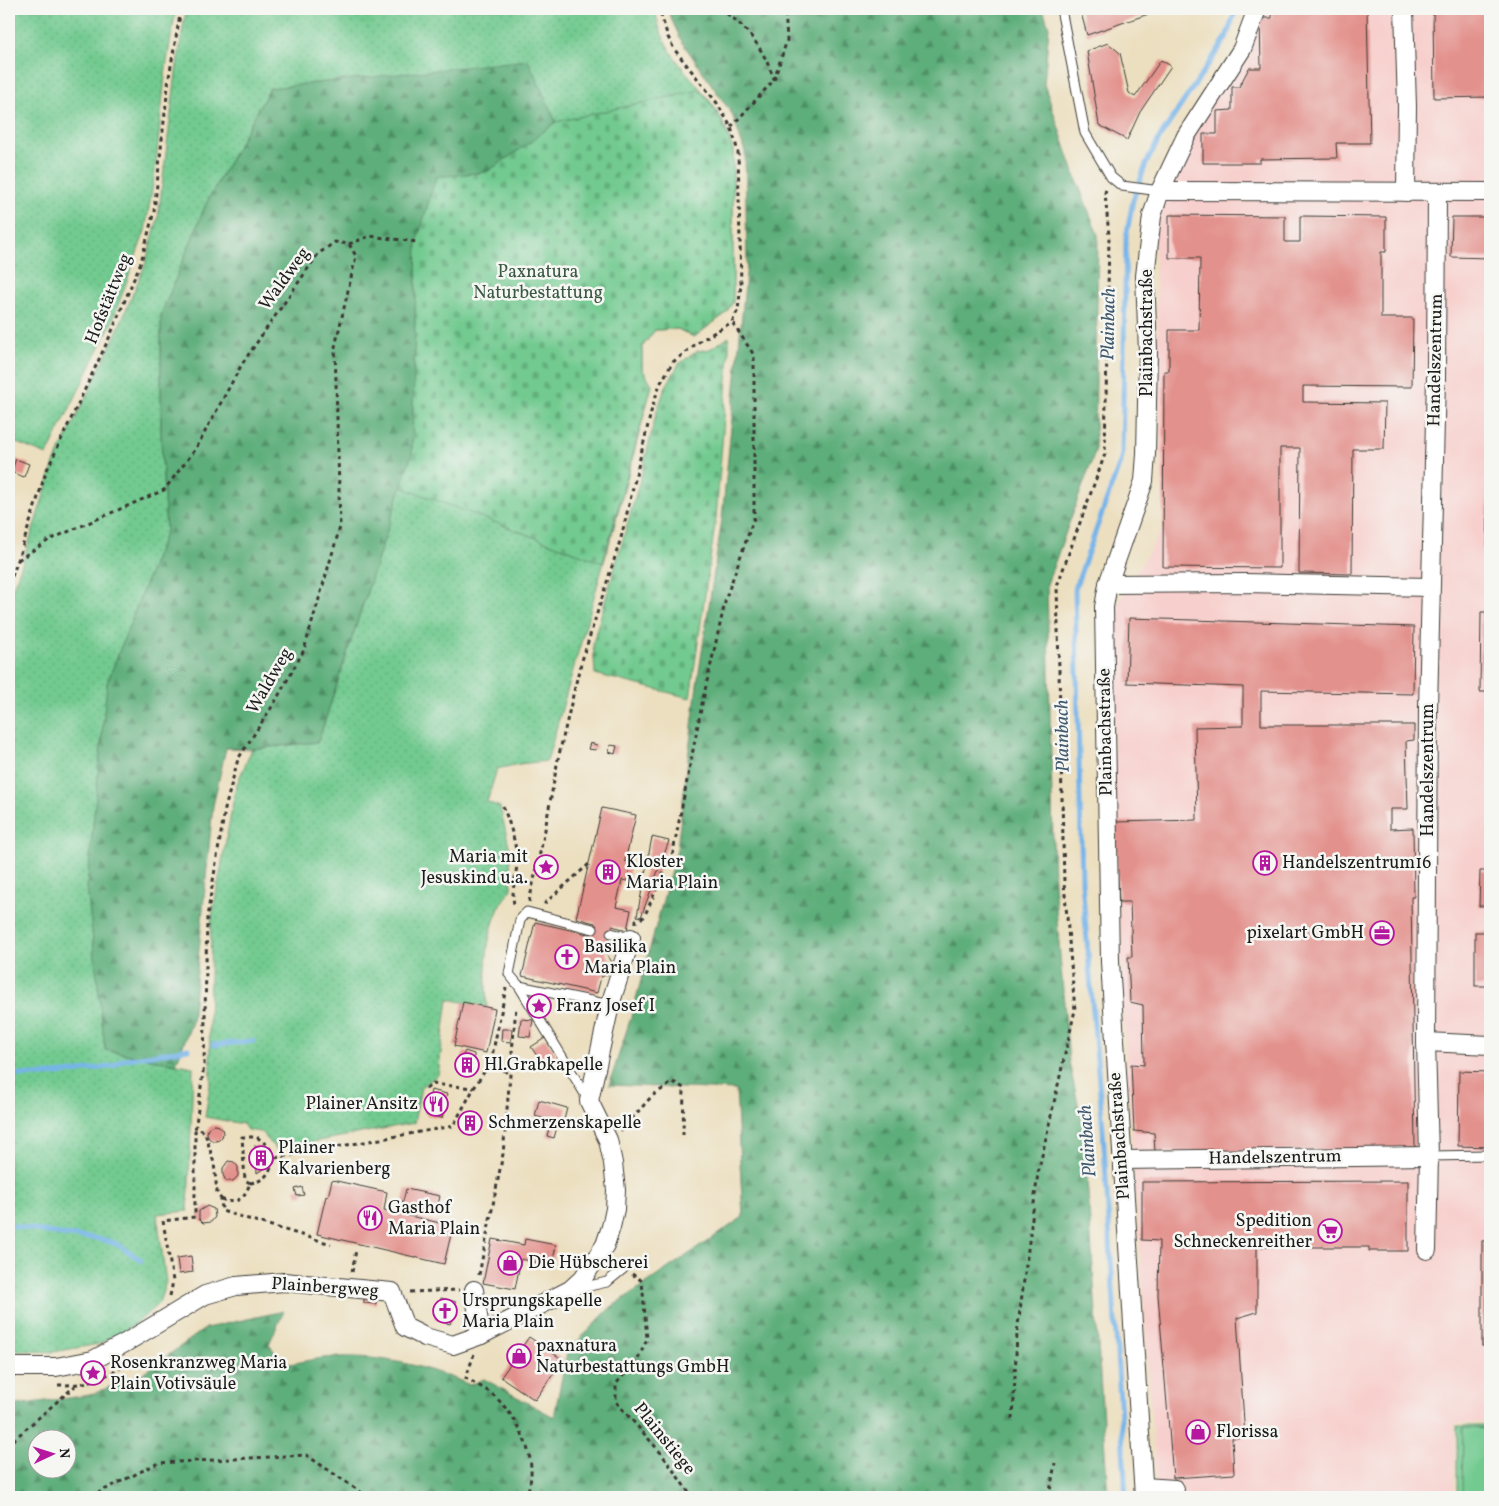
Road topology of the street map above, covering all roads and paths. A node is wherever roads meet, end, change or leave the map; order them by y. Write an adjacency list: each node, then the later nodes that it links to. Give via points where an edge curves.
1 (181, 9): 18 (path, Hofstättweg, via 169,77 154,211 141,262 46,472)
2 (659, 9): 9 (path, via 674,49 717,103)
3 (720, 9): 8 (path, via 754,38)
4 (785, 9): 8 (path, via 787,40)
5 (1061, 9): 10 (lane, via 1085,133)
6 (1257, 9): 11 (street, Plainbachstraße, via 1242,50)
7 (1404, 9): 12 (street)
8 (774, 80): 9 (path)
9 (731, 127): 17 (path, via 738,152 741,285 738,310)
10 (1110, 177): 11 (lane, via 1122,186); 60 (path, via 1105,193 1108,236 1105,454 1057,586 1064,883 1075,1010 1038,1173 1017,1333)
11 (1155, 191): 12 (street); 20 (street, Plainbachstraße, via 1145,276 1148,351 1144,481)
12 (1406, 192): 13 (street)
13 (1437, 192): 14 (street); 21 (street, Handelszentrum)
14 (1490, 192)
15 (417, 242): 16 (path, Waldweg, via 370,236)
16 (349, 244): 18 (path, Waldweg, via 335,242 318,254 242,364 195,450 164,490 49,540); 39 (path, Waldweg, via 356,256 335,347 340,526 304,650 238,759 225,809 207,918 204,1066)
17 (732, 322): 24 (path, via 673,362 660,384 621,538 579,670 558,759); 28 (path, via 754,355 754,518 726,598 673,852 644,917 636,920)
18 (18, 560): 19 (path, Hofstättweg)
19 (9, 584)
20 (1108, 584): 21 (street); 45 (street, Plainbachstraße, via 1104,607 1110,962)
21 (1430, 587): 32 (street, Handelszentrum)
22 (504, 806): 25 (path, via 516,849 512,900)
23 (589, 864): 24 (path)
24 (529, 913): 25 (lane); 26 (lane)
25 (520, 920): 29 (lane)
26 (593, 929)
27 (610, 933): 28 (lane)
28 (631, 938): 31 (street)
29 (508, 974): 30 (lane); 34 (path)
30 (518, 986): 31 (lane); 35 (path); 38 (lane)
31 (610, 1005): 38 (street)
32 (1426, 1042): 33 (street); 42 (street, Handelszentrum)
33 (1490, 1044)
34 (491, 1061): 35 (path); 36 (path)
35 (510, 1074): 53 (path, via 502,1154)
36 (474, 1088): 37 (path, via 432,1084); 44 (path, via 453,1126)
37 (426, 1089)
38 (589, 1101): 41 (street, Plainbergweg)
39 (195, 1131): 47 (path, via 200,1128 205,1133); 56 (path, Waldweg, via 195,1217 163,1220 173,1281)
40 (683, 1135): 41 (path, via 684,1088 673,1082 652,1096 616,1136)
41 (608, 1140): 54 (street, Plainbergweg, via 616,1190 611,1227 592,1267)
42 (1429, 1156): 43 (lane); 45 (street, Handelszentrum); 50 (street, Handelszentrum)
43 (1490, 1156)
44 (275, 1158): 46 (path, via 260,1182); 46 (path, via 269,1147 257,1137 242,1137 245,1180)
45 (1122, 1160): 65 (street, Plainbachstraße)
46 (250, 1183): 47 (path, via 240,1200 228,1202)
47 (221, 1199): 48 (path, via 222,1211)
48 (331, 1244)
49 (356, 1250): 52 (path)
50 (1427, 1250)
51 (623, 1269): 54 (lane, via 607,1282); 69 (path, Plainstiege, via 642,1280 647,1339 639,1357 616,1384 616,1402 661,1453)
52 (352, 1276)
53 (476, 1285): 55 (path); 57 (street)
54 (570, 1290): 57 (street, Plainbergweg)
55 (392, 1292): 57 (street, Plainbergweg, via 404,1327 453,1346); 58 (street, Plainbergweg, via 284,1282 236,1286 205,1294 93,1360 56,1367)
56 (168, 1300)
57 (481, 1335): 68 (path, via 466,1378 492,1395 512,1416 524,1440 531,1464 529,1490)
58 (9, 1368)
59 (76, 1386): 61 (path)
60 (1014, 1419)
61 (11, 1441): 62 (path)
62 (9, 1447)
63 (1054, 1463): 70 (path)
64 (1175, 1489): 65 (street, Plainbachstraße)
65 (1144, 1492)
66 (90, 1497): 67 (path, via 158,1463 306,1455)
67 (368, 1497)
68 (525, 1497)
69 (692, 1497)
70 (1049, 1497)

